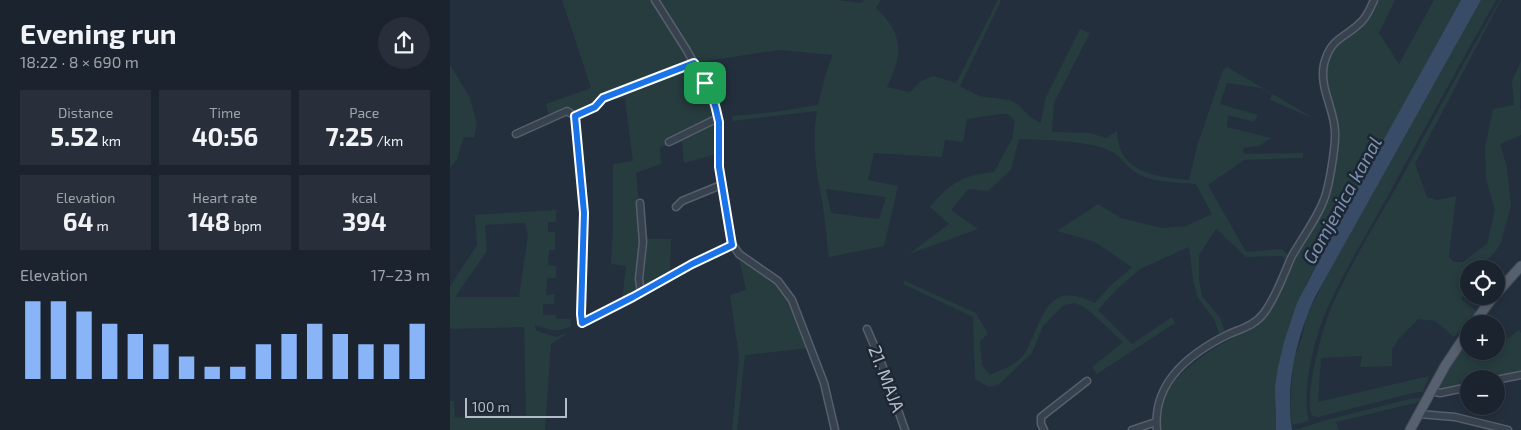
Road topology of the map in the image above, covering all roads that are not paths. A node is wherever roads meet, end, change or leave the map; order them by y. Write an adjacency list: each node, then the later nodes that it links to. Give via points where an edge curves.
1 (655, 0): 3 (street)
2 (1374, 0): 25 (street, via 1364,19 1333,44 1324,64 1323,84 1335,130 1327,189 1320,208 1258,320 1214,343 1184,363 1171,377 1157,408)
3 (694, 63): 4 (street, via 603,98 595,107); 5 (street, via 713,98)
4 (575, 116): 6 (street, via 566,111); 14 (street, via 584,213 582,323)
5 (718, 118): 7 (street); 8 (street)
6 (516, 134)
7 (670, 142)
8 (721, 185): 10 (street, via 682,201); 11 (street)
9 (640, 203): 14 (street, via 643,242)
10 (676, 207)
11 (732, 245): 14 (street); 26 (street, via 739,254 778,281 792,300 824,383)
12 (1521, 266): 13 (main road)
13 (1505, 284)
14 (641, 293)
15 (1487, 305): 16 (main road)
16 (1480, 315)
17 (867, 328): 27 (street, 21. МАЈА)
18 (1460, 344): 23 (main road)
19 (1521, 375): 20 (street)
20 (1505, 378)
21 (1087, 381): 28 (street, via 1043,415 1040,420)
22 (1460, 389): 23 (street, via 1440,393)
23 (1431, 391): 24 (main road)
24 (1418, 414): 30 (main road); 31 (street, via 1455,417)
25 (1156, 427): 29 (street)
26 (835, 430)
27 (905, 430)
28 (1044, 430)
29 (1132, 430)
30 (1410, 430)
31 (1508, 430)

